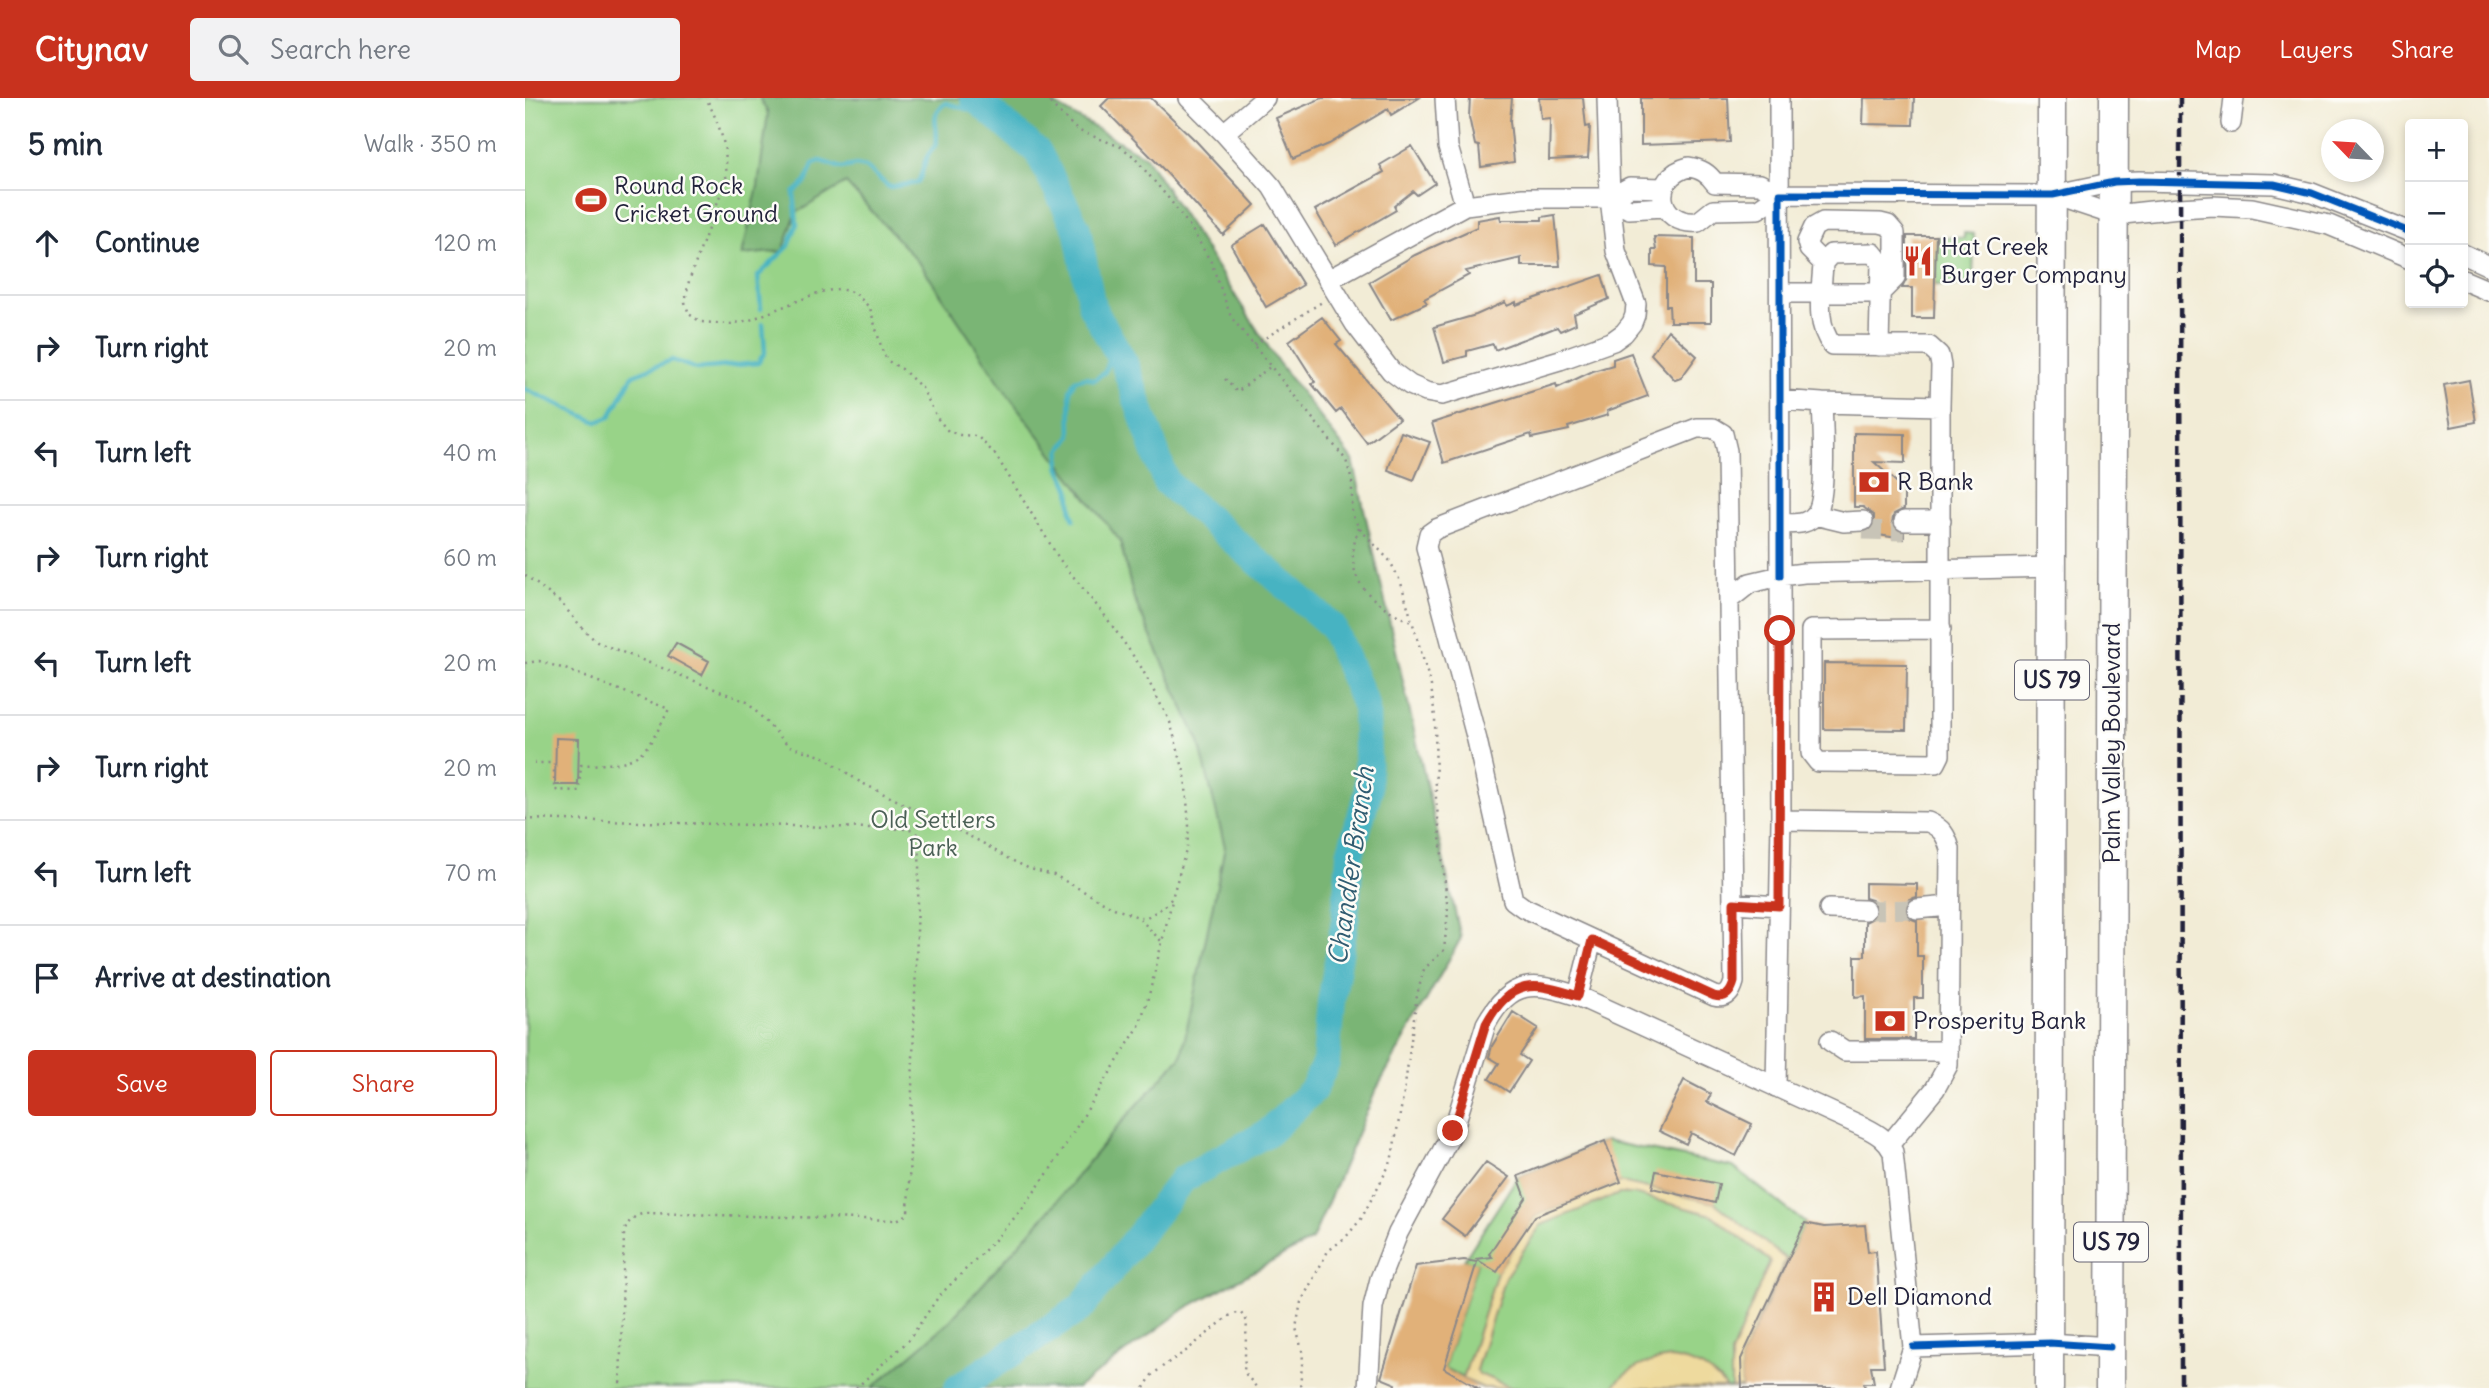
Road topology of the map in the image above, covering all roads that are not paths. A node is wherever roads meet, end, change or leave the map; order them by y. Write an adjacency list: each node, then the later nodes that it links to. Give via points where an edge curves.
1 (1189, 98): 10 (street)
2 (1265, 98): 10 (street)
3 (1445, 98): 16 (street, via 1448,147)
4 (1607, 98): 15 (street)
5 (1779, 98): 12 (street)
6 (2052, 98): 13 (highway, US 79)
7 (2114, 98): 11 (highway, Palm Valley Boulevard / US 79)
8 (2234, 98): 9 (street)
9 (2231, 123)
10 (1224, 133): 24 (street, via 1272,187)
11 (2114, 182): 13 (street); 17 (highway, Palm Valley Boulevard / US 79); 18 (street, via 2274,184 2312,193)
12 (1780, 194): 13 (street); 14 (street, via 1758,209 1713,210 1698,222 1679,221); 14 (street, via 1760,184 1715,183 1709,175 1689,167 1669,177); 26 (street)
13 (2053, 195): 17 (street); 38 (highway, US 79)
14 (1664, 197): 15 (street, via 1629,209)
15 (1610, 198): 16 (street, via 1523,198); 24 (street, via 1616,251 1636,304 1635,315 1624,333 1612,341 1560,360 1442,396 1426,392 1391,371)
16 (1465, 205): 24 (street)
17 (2114, 215): 20 (street, via 2201,206 2252,208 2329,225); 60 (highway, Palm Valley Boulevard / US 79)
18 (2405, 230)
19 (2468, 256): 22 (street)
20 (2405, 257)
21 (1823, 263): 27 (street); 28 (street, via 1831,254 1873,253 1881,263); 28 (street, via 1807,242 1814,227 1823,222 1888,225 1895,233 1895,278)
22 (2489, 265)
23 (2468, 282): 25 (street)
24 (1332, 287)
25 (2489, 291)
26 (1780, 293): 27 (street); 30 (street)
27 (1822, 293): 28 (street); 29 (street, via 1821,323 1832,345)
28 (1880, 293): 29 (street)
29 (1879, 346): 32 (street, via 1929,346 1939,355)
30 (1780, 400): 31 (street); 34 (street)
31 (1822, 403): 32 (street); 33 (street, via 1821,504)
32 (1940, 406): 37 (street)
33 (1815, 515): 34 (street, via 1804,523); 35 (street)
34 (1780, 523): 40 (street)
35 (1857, 524)
36 (1904, 526): 37 (street)
37 (1941, 526): 39 (street)
38 (2052, 567): 39 (street); 58 (highway, US 79)
39 (1942, 570): 40 (street); 42 (street)
40 (1780, 576): 41 (street, via 1750,583); 44 (street)
41 (1731, 598): 46 (street); 52 (street, via 1727,451 1723,434 1713,428 1697,428 1429,534 1426,547 1513,900)
42 (1941, 629): 43 (street); 43 (street, via 1940,755 1935,763 1818,762 1814,758)
43 (1811, 630): 44 (street)
44 (1780, 631): 45 (street)
45 (1781, 820): 47 (street); 48 (street, via 1928,822 1939,827 1950,849)
46 (1734, 903): 47 (street); 52 (street, via 1734,982 1724,997)
47 (1779, 906): 56 (street)
48 (1949, 906): 50 (street); 55 (street)
49 (1829, 909): 51 (street)
50 (1917, 909)
51 (1865, 910)
52 (1592, 940): 53 (street)
53 (1578, 996): 56 (street); 61 (street, via 1539,985 1522,988 1505,997 1486,1024 1453,1131 1398,1233 1380,1279 1373,1307)
54 (1830, 1041): 55 (street, via 1845,1051)
55 (1948, 1051): 57 (street, via 1948,1065 1935,1089)
56 (1776, 1087): 57 (street, via 1867,1128)
57 (1889, 1144): 59 (street)
58 (2050, 1343): 59 (street); 60 (street); 63 (highway, US 79)
59 (1913, 1347): 62 (street)
60 (2110, 1347): 64 (highway, Palm Valley Boulevard / US 79)
61 (1368, 1388)
62 (1900, 1388)
63 (2049, 1388)
64 (2111, 1388)

